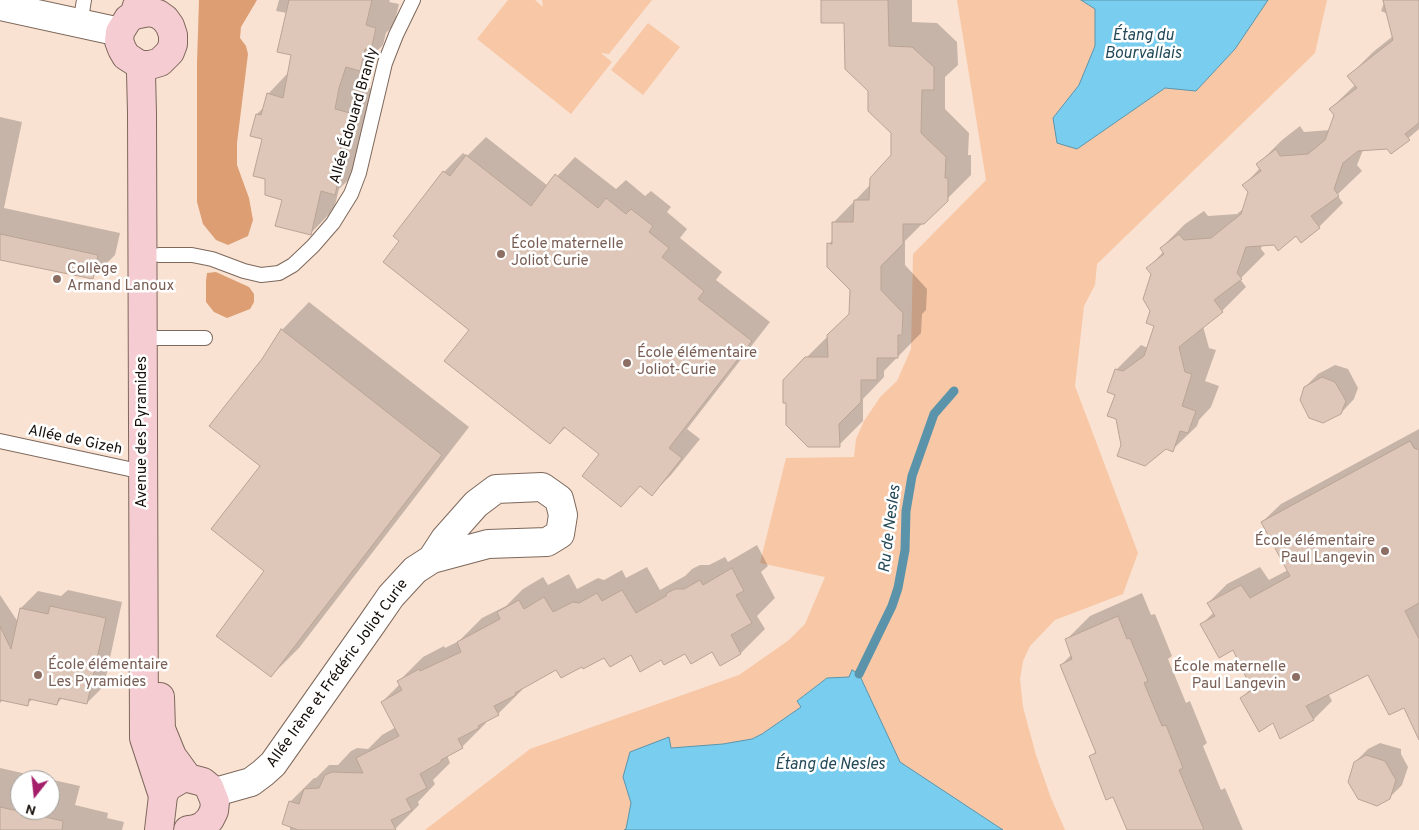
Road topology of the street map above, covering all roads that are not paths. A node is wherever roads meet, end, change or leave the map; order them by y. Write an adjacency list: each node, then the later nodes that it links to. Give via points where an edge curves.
1 (413, 0): 7 (lane, Allée Édouard Branly, via 385,63 351,194 333,223 313,246 279,273 261,275 205,257)
2 (0, 6): 4 (street)
3 (164, 10): 5 (main road, Avenue des Pyramides, via 158,14 149,12); 6 (main road, Avenue des Pyramides, via 173,44 170,52)
4 (82, 12): 5 (street)
5 (131, 16): 6 (main road, via 119,41 126,56)
6 (150, 64): 7 (main road, Avenue des Pyramides, via 158,75); 8 (main road, Avenue des Pyramides, via 142,103)
7 (159, 255): 8 (main road, Avenue des Pyramides)
8 (151, 338): 9 (lane); 11 (main road, Avenue des Pyramides); 13 (main road, Avenue des Pyramides, via 160,728 172,756)
9 (205, 338)
10 (0, 441): 11 (lane, Allée de Gizeh)
11 (142, 472): 15 (main road, Avenue des Pyramides, via 144,738)
12 (432, 559): 14 (street, Allée Irène et Frédéric Joliot Curie, via 415,570 391,596 273,764 251,782)
13 (188, 778): 14 (main road, Avenue des Pyramides, via 203,782); 15 (main road, via 167,787)
14 (212, 794): 17 (main road, Avenue des Pyramides, via 214,811 203,826)
15 (161, 811): 16 (main road, Avenue des Pyramides, via 170,823)
16 (187, 830): 17 (main road, Avenue des Pyramides)
17 (195, 830)

